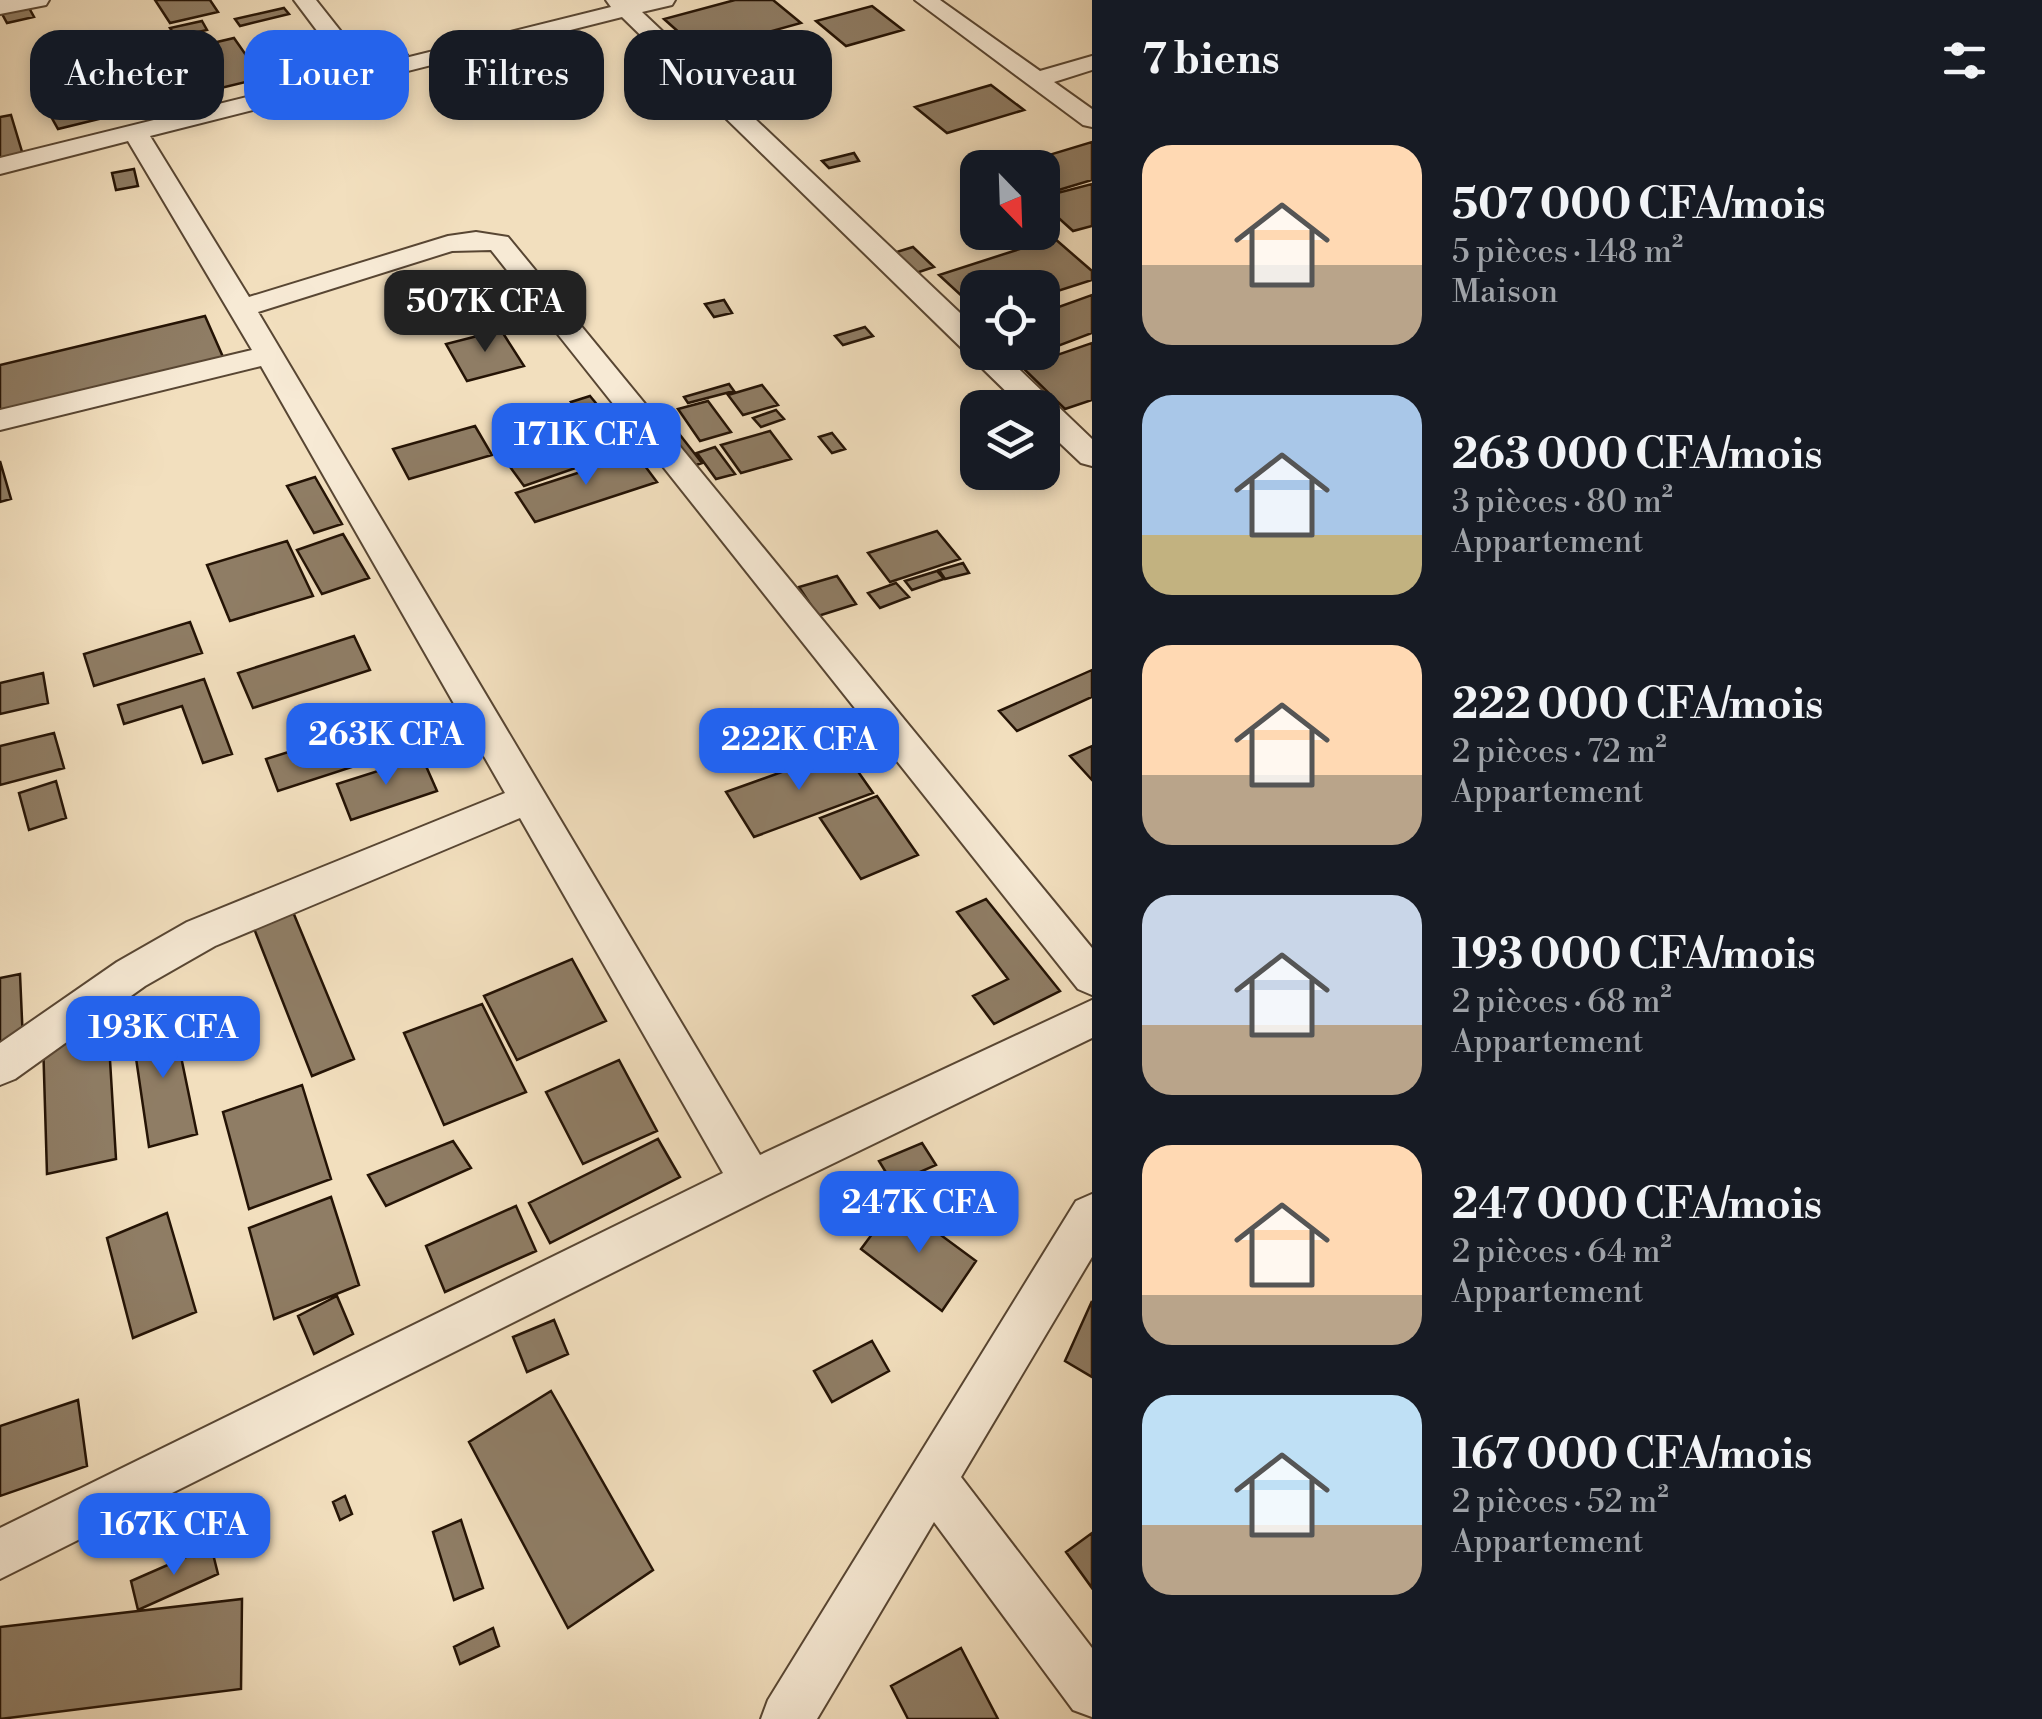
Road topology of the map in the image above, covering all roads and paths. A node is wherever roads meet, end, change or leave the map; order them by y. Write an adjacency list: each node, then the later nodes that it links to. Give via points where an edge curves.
1 (38, 0): 6 (street)
2 (305, 0): 7 (street)
3 (664, 0): 5 (street)
4 (926, 0): 10 (street)
5 (622, 5): 8 (street); 16 (street)
6 (0, 8)
7 (328, 30)
8 (409, 63)
9 (1092, 63): 10 (street)
10 (1039, 78): 12 (street)
11 (244, 105): 13 (street)
12 (1092, 120)
13 (135, 132): 14 (street); 15 (street)
14 (0, 166)
15 (242, 308): 17 (street); 24 (street, via 448,244 500,243)
16 (960, 329)
17 (270, 356): 20 (street); 23 (street)
18 (1003, 370): 19 (street)
19 (1023, 390)
20 (0, 420)
21 (1060, 425): 22 (street)
22 (1092, 456)
23 (528, 799): 26 (street, via 201,934); 27 (street)
24 (1092, 978)
25 (1092, 1018): 27 (street)
26 (0, 1066)
27 (751, 1181): 30 (street)
28 (1092, 1216): 29 (street)
29 (933, 1480): 31 (street); 32 (street)
30 (0, 1554)
31 (1092, 1691)
32 (787, 1719)

